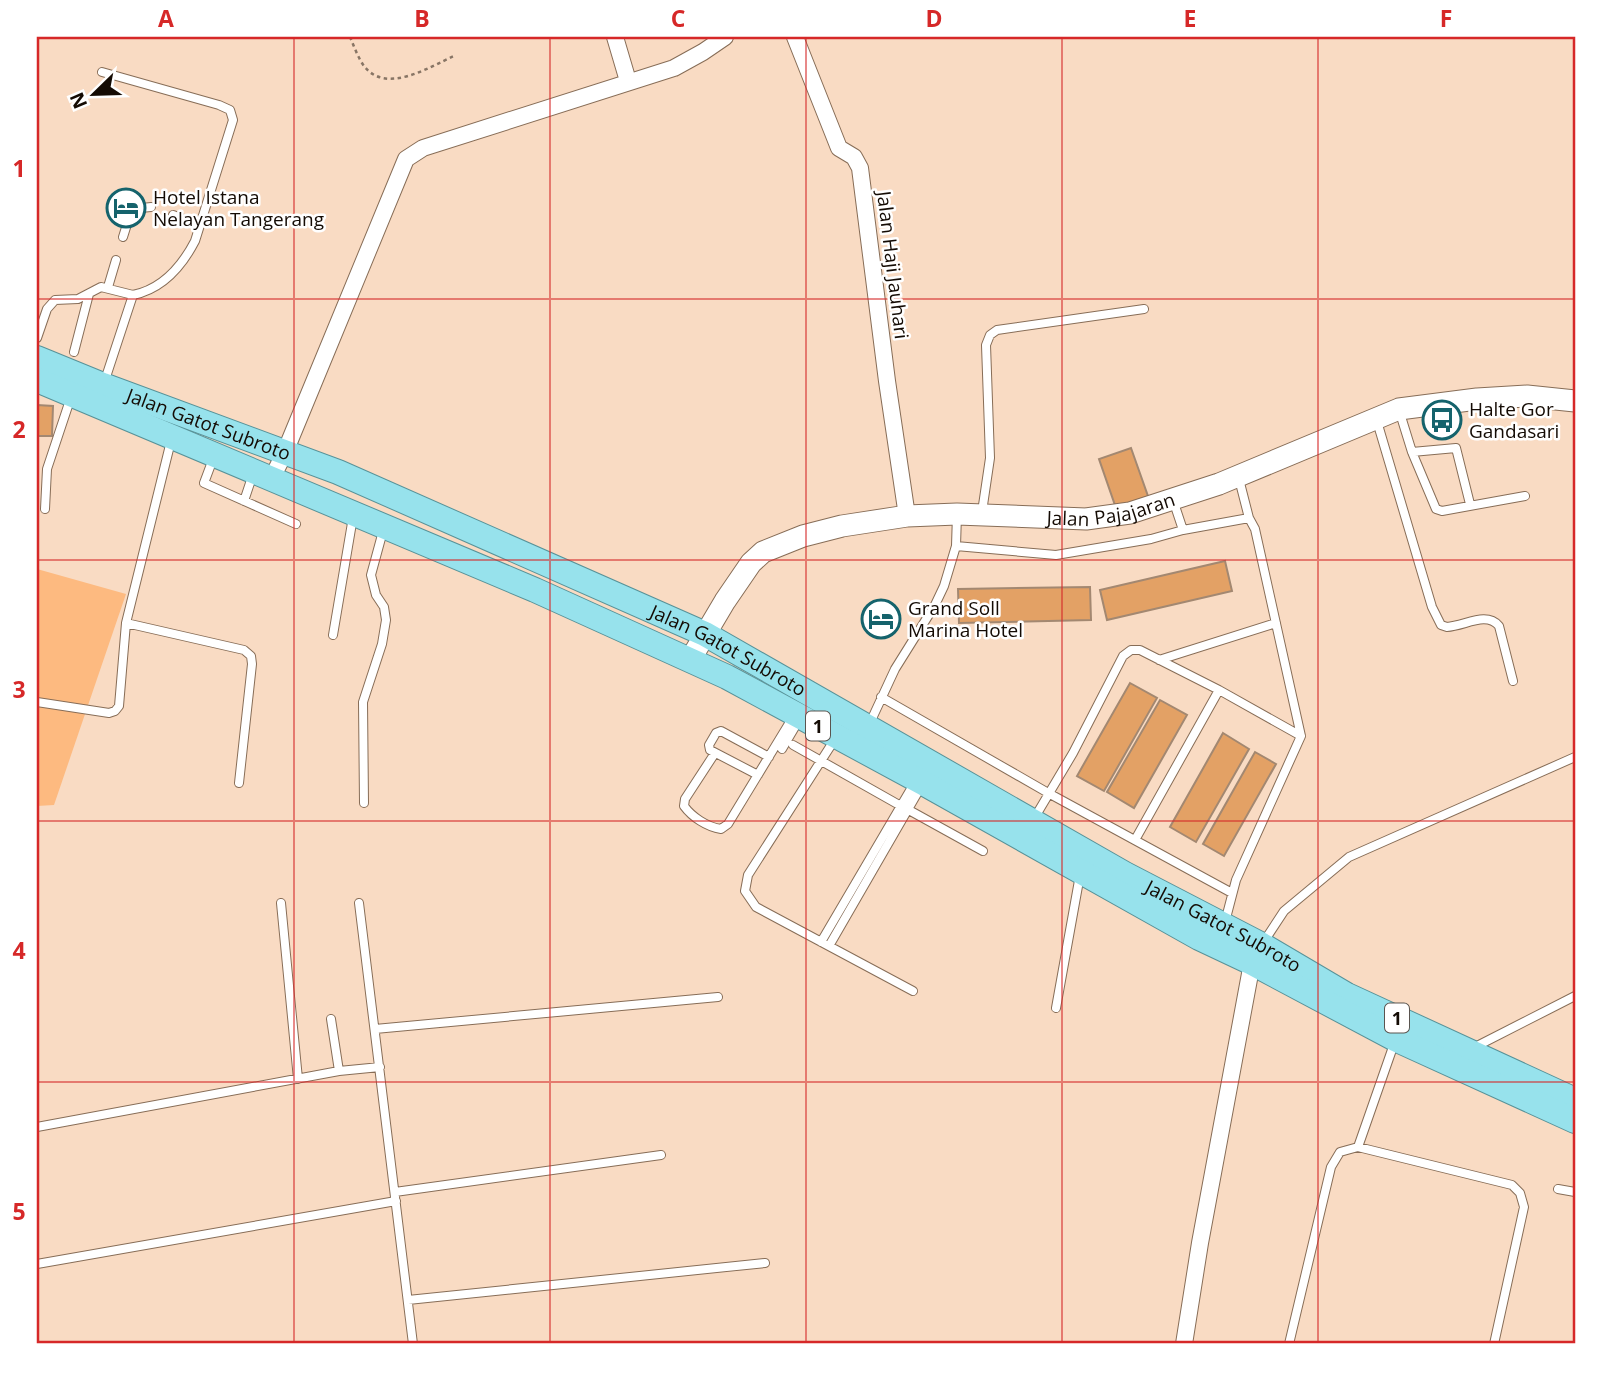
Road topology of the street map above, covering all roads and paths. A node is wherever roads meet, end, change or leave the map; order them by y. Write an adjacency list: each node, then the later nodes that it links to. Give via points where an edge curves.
1 (349, 37): 5 (path, via 364,66 385,79)
2 (615, 37): 7 (street)
3 (725, 37): 7 (street, via 687,62)
4 (795, 37): 40 (street, Jalan Haji Jauhari, via 837,144 860,168)
5 (454, 56)
6 (102, 72): 10 (lane, via 230,110 233,120)
7 (628, 81): 27 (street, via 423,148 406,159)
8 (151, 207): 11 (lane, via 131,214)
9 (173, 215): 10 (lane)
10 (199, 225): 15 (lane, via 186,258 175,271)
11 (122, 237)
12 (116, 260): 13 (lane)
13 (107, 287): 14 (lane); 15 (lane)
14 (89, 294): 17 (lane, via 52,303); 18 (lane)
15 (133, 295): 21 (lane)
16 (1144, 309): 39 (lane, via 997,330 990,335 986,345 990,458)
17 (37, 338)
18 (74, 352)
19 (37, 358): 21 (highway, Jalan Gatot Subroto / 1)
20 (37, 380): 22 (highway, Jalan Gatot Subroto / 1)
21 (103, 385): 27 (highway, Jalan Gatot Subroto / 1)
22 (72, 395): 26 (highway, Jalan Gatot Subroto / 1); 36 (lane, via 47,469)
23 (1575, 401): 24 (main road, Jalan Pajajaran, via 1527,396)
24 (1399, 408): 25 (main road, Jalan Pajajaran); 28 (lane)
25 (1376, 416): 30 (main road, Jalan Pajajaran); 52 (lane, via 1441,625 1494,620)
26 (171, 438): 29 (highway, Jalan Gatot Subroto / 1); 46 (lane)
27 (285, 452): 31 (street); 48 (highway, Jalan Gatot Subroto / 1)
28 (1412, 452): 35 (lane, via 1436,509); 35 (lane, via 1457,448)
29 (215, 456): 31 (highway, Jalan Gatot Subroto / 1); 34 (lane, via 204,483)
30 (1238, 476): 33 (main road, Jalan Pajajaran); 41 (lane)
31 (262, 477): 34 (lane); 37 (highway, Jalan Gatot Subroto / 1)
32 (1525, 496): 35 (lane)
33 (1172, 499): 39 (main road, Jalan Pajajaran, via 1130,513 1086,519); 44 (lane)
34 (244, 501): 42 (lane)
35 (1470, 504)
36 (45, 509)
37 (353, 514): 43 (highway, Jalan Gatot Subroto / 1); 49 (lane)
38 (957, 514): 39 (main road, Jalan Pajajaran); 40 (main road, Jalan Pajajaran); 45 (lane)
39 (982, 514)
40 (907, 516): 48 (main road, Jalan Pajajaran, via 842,526 763,552 743,573)
41 (1249, 518): 44 (lane); 47 (lane)
42 (296, 524)
43 (384, 527): 50 (highway, Jalan Gatot Subroto / 1); 69 (lane, via 371,575 386,621 363,702)
44 (1183, 530): 45 (lane, via 1056,555)
45 (956, 546): 55 (lane, via 935,605)
46 (126, 623): 54 (lane, via 114,711); 67 (lane, via 244,650 251,656)
47 (1276, 623): 51 (lane); 58 (lane)
48 (705, 634): 50 (main road, Jalan Pajajaran); 55 (highway, Jalan Gatot Subroto / 1)
49 (333, 635)
50 (690, 660): 56 (highway, Jalan Gatot Subroto / 1)
51 (1159, 660): 53 (lane); 68 (lane, via 1140,650 1123,656)
52 (1513, 681)
53 (1219, 690): 58 (lane); 72 (lane)
54 (37, 702)
55 (875, 710): 68 (lane); 71 (highway, Jalan Gatot Subroto / 1)
56 (798, 716): 57 (highway, Jalan Gatot Subroto / 1); 60 (lane); 62 (lane)
57 (836, 736): 64 (lane); 66 (highway, Jalan Gatot Subroto / 1)
58 (1301, 736): 75 (lane)
59 (793, 745): 64 (lane)
60 (782, 749)
61 (715, 753): 62 (lane, via 709,745 721,731); 65 (lane); 65 (lane, via 684,806 712,827 721,829 728,824)
62 (769, 757): 65 (lane)
63 (1575, 757): 80 (lane, via 1349,857 1284,911)
64 (821, 761): 70 (lane); 79 (lane, via 745,882 745,891 756,907)
65 (758, 775)
66 (919, 781): 70 (lane); 74 (highway, Jalan Gatot Subroto / 1)
67 (239, 783)
68 (1050, 794): 71 (lane); 72 (lane)
69 (364, 803)
70 (904, 808): 73 (lane); 79 (lane)
71 (1032, 822): 78 (highway, Jalan Gatot Subroto / 1)
72 (1135, 840): 75 (lane)
73 (983, 851)
74 (1081, 873): 80 (highway, Jalan Gatot Subroto / 1, via 1199,938); 84 (lane)
75 (1232, 893): 78 (lane)
76 (281, 903): 91 (lane)
77 (359, 903): 86 (lane)
78 (1224, 927): 80 (highway, Jalan Gatot Subroto / 1)
79 (825, 944): 81 (lane)
80 (1257, 954): 87 (highway, Jalan Gatot Subroto / 1); 88 (highway, Jalan Gatot Subroto / 1, via 1348,995); 104 (street)
81 (913, 991)
82 (1575, 996): 88 (lane)
83 (718, 997): 86 (lane)
84 (1056, 1008)
85 (331, 1019): 90 (lane)
86 (375, 1029): 89 (lane)
87 (1395, 1039): 88 (highway, Jalan Gatot Subroto / 1); 95 (lane)
88 (1464, 1059): 92 (highway, Jalan Gatot Subroto / 1); 93 (highway, Jalan Gatot Subroto / 1)
89 (380, 1067): 90 (lane); 99 (lane)
90 (338, 1071): 91 (lane)
91 (298, 1079): 94 (lane)
92 (1575, 1100)
93 (1575, 1121)
94 (37, 1127)
95 (1358, 1147): 105 (lane, via 1340,1153 1331,1167); 106 (lane, via 1512,1185 1520,1193 1524,1207)
96 (661, 1155): 99 (lane)
97 (1558, 1189): 98 (lane)
98 (1575, 1192)
99 (396, 1197): 101 (lane); 102 (lane)
100 (765, 1263): 102 (lane)
101 (37, 1264)
102 (408, 1300): 103 (lane)
103 (413, 1344)
104 (1184, 1344)
105 (1289, 1344)
106 (1494, 1344)

